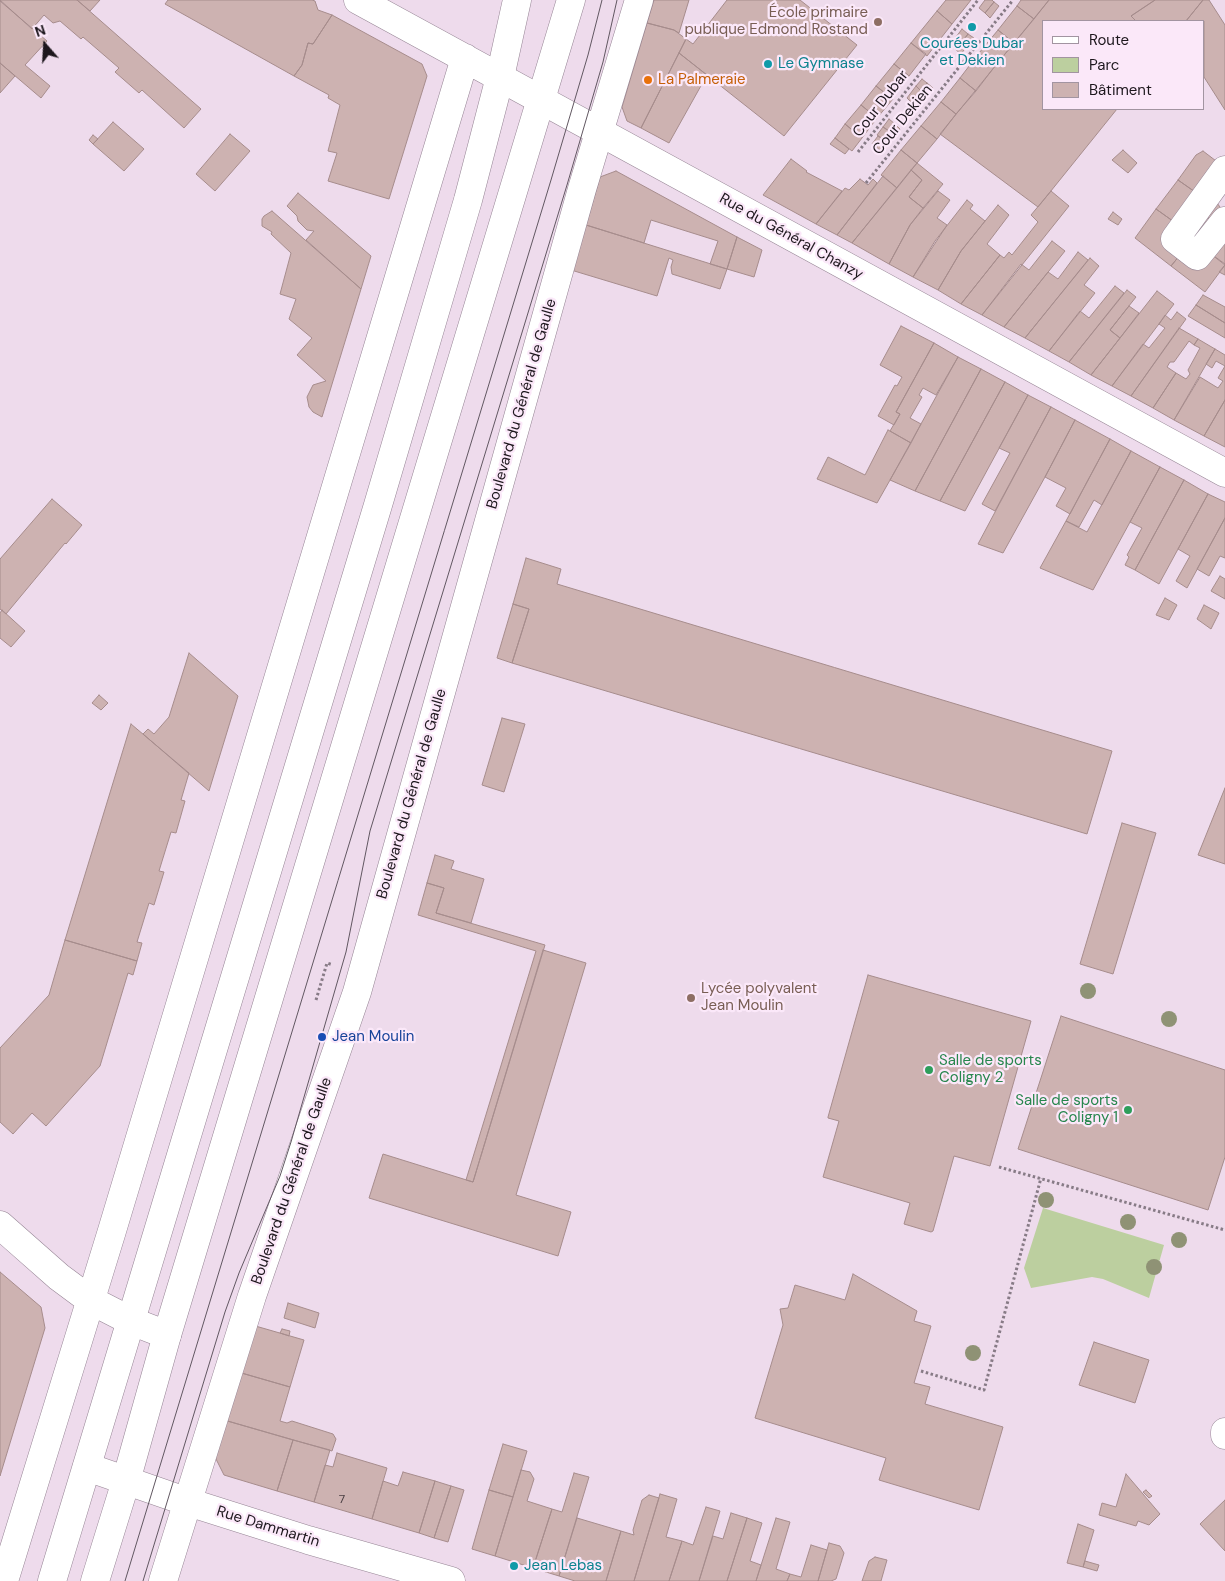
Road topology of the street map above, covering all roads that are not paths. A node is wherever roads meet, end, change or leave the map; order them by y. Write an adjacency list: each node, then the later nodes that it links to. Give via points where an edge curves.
1 (358, 0): 5 (street, Rue du Général Chanzy)
2 (517, 0): 6 (street)
3 (571, 0): 7 (street)
4 (639, 0): 8 (street, Boulevard du Général de Gaulle)
5 (465, 58): 6 (street, Rue du Général Chanzy); 14 (street)
6 (500, 78): 7 (street, Rue du Général Chanzy); 15 (street, via 468,200 381,496)
7 (540, 100): 8 (street, Rue du Général Chanzy); 16 (street)
8 (599, 132): 12 (street, Rue du Général Chanzy); 19 (street, Boulevard du Général de Gaulle, via 357,992 252,1296)
9 (1225, 170): 10 (street)
10 (1216, 199): 11 (street, via 1175,239 1198,256)
11 (1225, 220)
12 (1225, 474)
13 (0, 1225): 14 (street)
14 (90, 1300): 15 (street); 20 (street)
15 (131, 1320): 16 (street); 17 (street)
16 (167, 1335): 18 (street)
17 (86, 1467): 18 (street, Rue Dammartin); 21 (street)
18 (126, 1481): 19 (street, Rue Dammartin); 22 (street)
19 (188, 1502): 23 (street, Boulevard du Général de Gaulle); 24 (street, Rue Dammartin)
20 (4, 1581)
21 (52, 1581)
22 (94, 1581)
23 (163, 1581)
24 (451, 1581)

